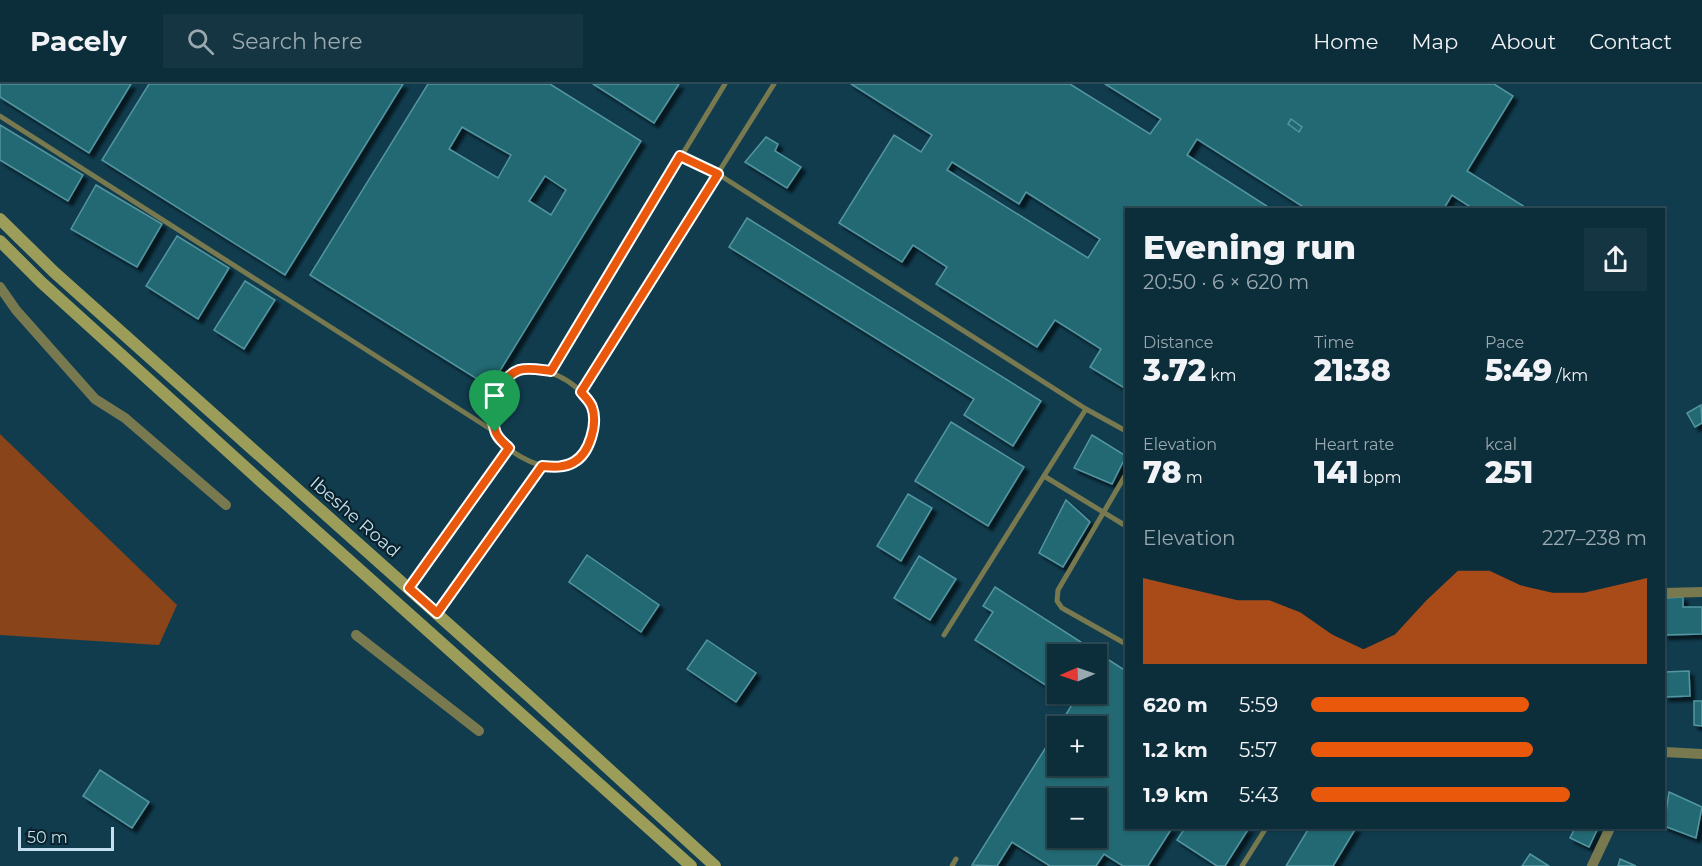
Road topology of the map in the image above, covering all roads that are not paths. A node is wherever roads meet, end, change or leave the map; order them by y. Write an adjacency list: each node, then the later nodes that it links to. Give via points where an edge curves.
1 (774, 84): 5 (lane)
2 (722, 86): 4 (lane)
3 (0, 116): 13 (lane)
4 (680, 156): 5 (lane); 9 (lane)
5 (718, 174): 10 (lane); 11 (lane)
6 (0, 219): 21 (main road, Ibeshe Road)
7 (0, 241): 34 (main road, Ibeshe Road, via 266,486)
8 (0, 287): 18 (street, via 95,399 125,418)
9 (551, 371): 10 (lane); 13 (lane, via 519,370 506,380 492,411)
10 (581, 392): 15 (lane, via 592,406 594,429 585,449 576,461 555,468)
11 (1086, 409): 12 (lane); 16 (lane)
12 (1125, 430)
13 (495, 432): 14 (lane)
14 (509, 448): 15 (lane); 21 (lane)
15 (542, 466): 24 (lane)
16 (1044, 476): 19 (lane); 26 (lane)
17 (1125, 476): 19 (lane)
18 (226, 505)
19 (1104, 513): 20 (lane); 27 (lane, via 1058,590 1057,601 1062,608)
20 (1125, 525)
21 (409, 588): 24 (main road, Ibeshe Road)
22 (1702, 592): 23 (street)
23 (1665, 593)
24 (437, 613): 35 (main road, Ibeshe Road)
25 (356, 635): 28 (street)
26 (944, 635)
27 (1125, 643)
28 (479, 731)
29 (1665, 752): 30 (street)
30 (1702, 754)
31 (1265, 829): 37 (lane)
32 (1610, 829): 38 (street)
33 (956, 859): 36 (lane)
34 (691, 866)
35 (715, 866)
36 (952, 866)
37 (1242, 866)
38 (1592, 866)

